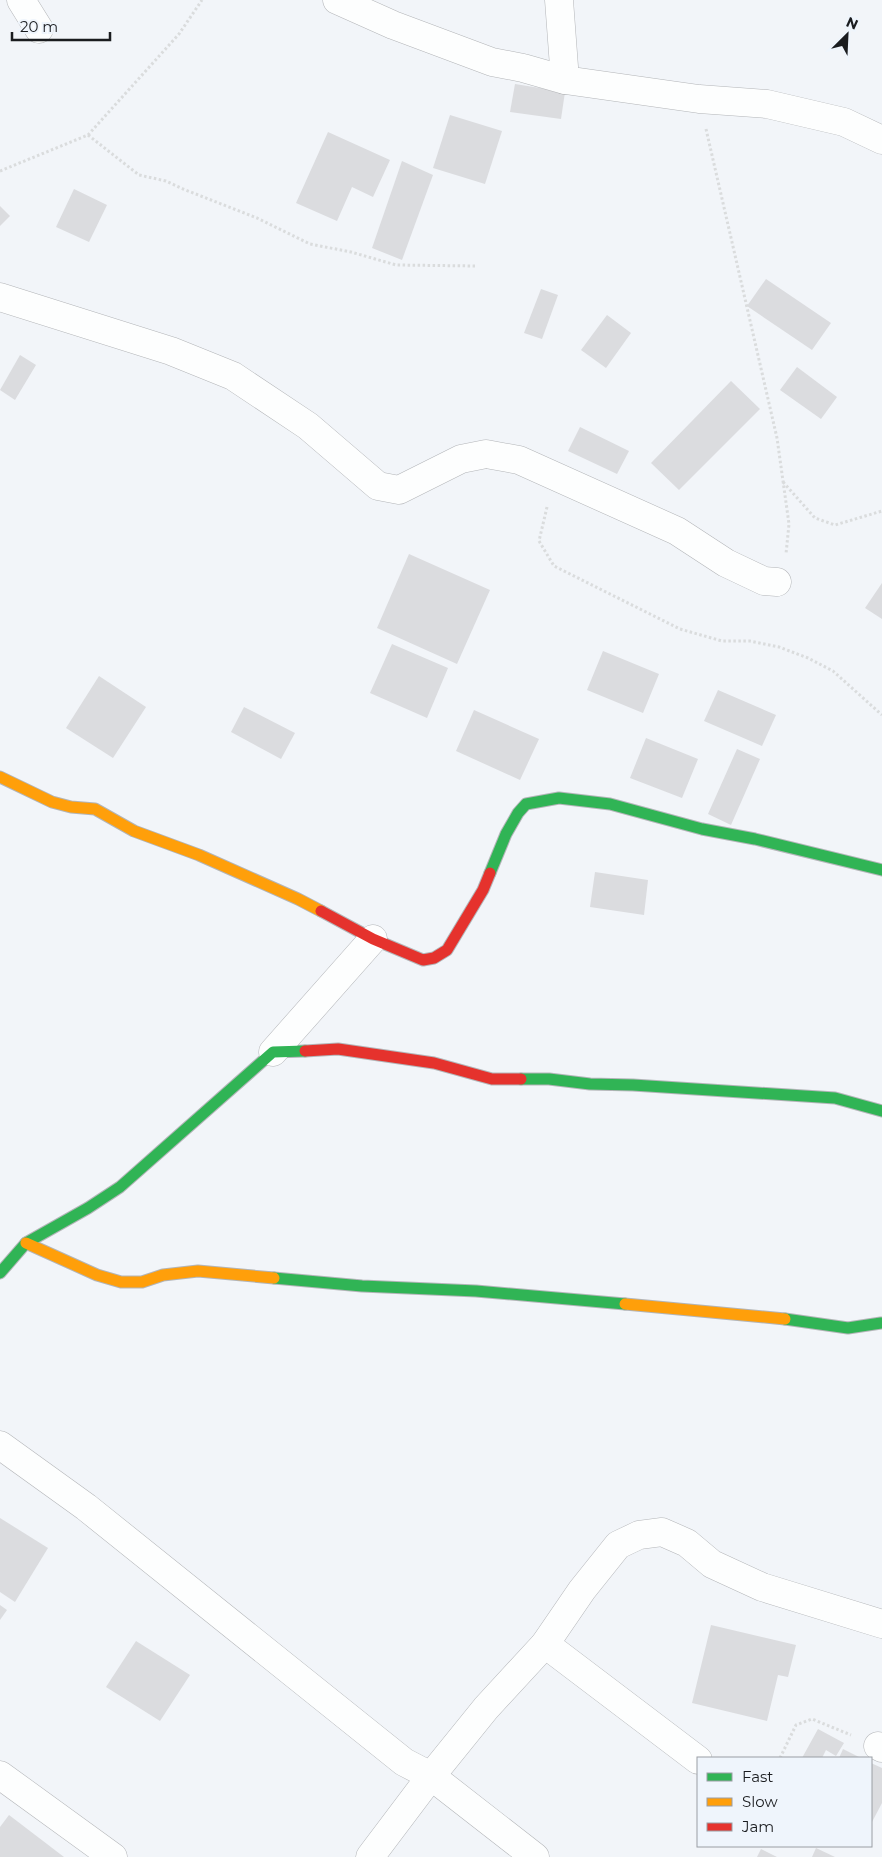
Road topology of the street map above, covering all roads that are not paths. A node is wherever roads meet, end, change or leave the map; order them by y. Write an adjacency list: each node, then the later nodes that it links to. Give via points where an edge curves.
1 (21, 0): 4 (street)
2 (338, 0): 5 (street, via 393,25 492,62)
3 (559, 0): 5 (street)
4 (39, 29)
5 (565, 80): 6 (street, via 699,99 767,104 844,122)
6 (882, 140)
7 (0, 297): 8 (street, via 171,351 233,376 308,426 378,486 399,490 462,459 486,454 519,460 677,531 726,563 764,581)
8 (777, 582)
9 (0, 777): 11 (street, via 52,802 95,809 134,831 199,855 298,899)
10 (882, 870): 11 (street, via 702,829 610,804 559,798 526,804 518,813 483,890 447,950 423,960)
11 (373, 939): 12 (street)
12 (272, 1052): 13 (street, via 338,1049 434,1063 492,1079 549,1079 835,1098); 14 (street, via 120,1187)
13 (882, 1112)
14 (26, 1243): 15 (street); 16 (street, via 97,1275 121,1282 142,1282 163,1275 198,1272 619,1303 799,1320 848,1328)
15 (0, 1273)
16 (881, 1323)
17 (0, 1445): 22 (street, via 86,1507 404,1762)
18 (882, 1624): 19 (street, via 762,1586 712,1564 687,1543 662,1532 639,1535 618,1545)
19 (545, 1644): 20 (street); 22 (street, via 486,1708)
20 (697, 1759)
21 (0, 1775): 23 (street)
22 (431, 1776): 24 (street); 25 (street)
23 (113, 1857)
24 (370, 1857)
25 (535, 1857)

